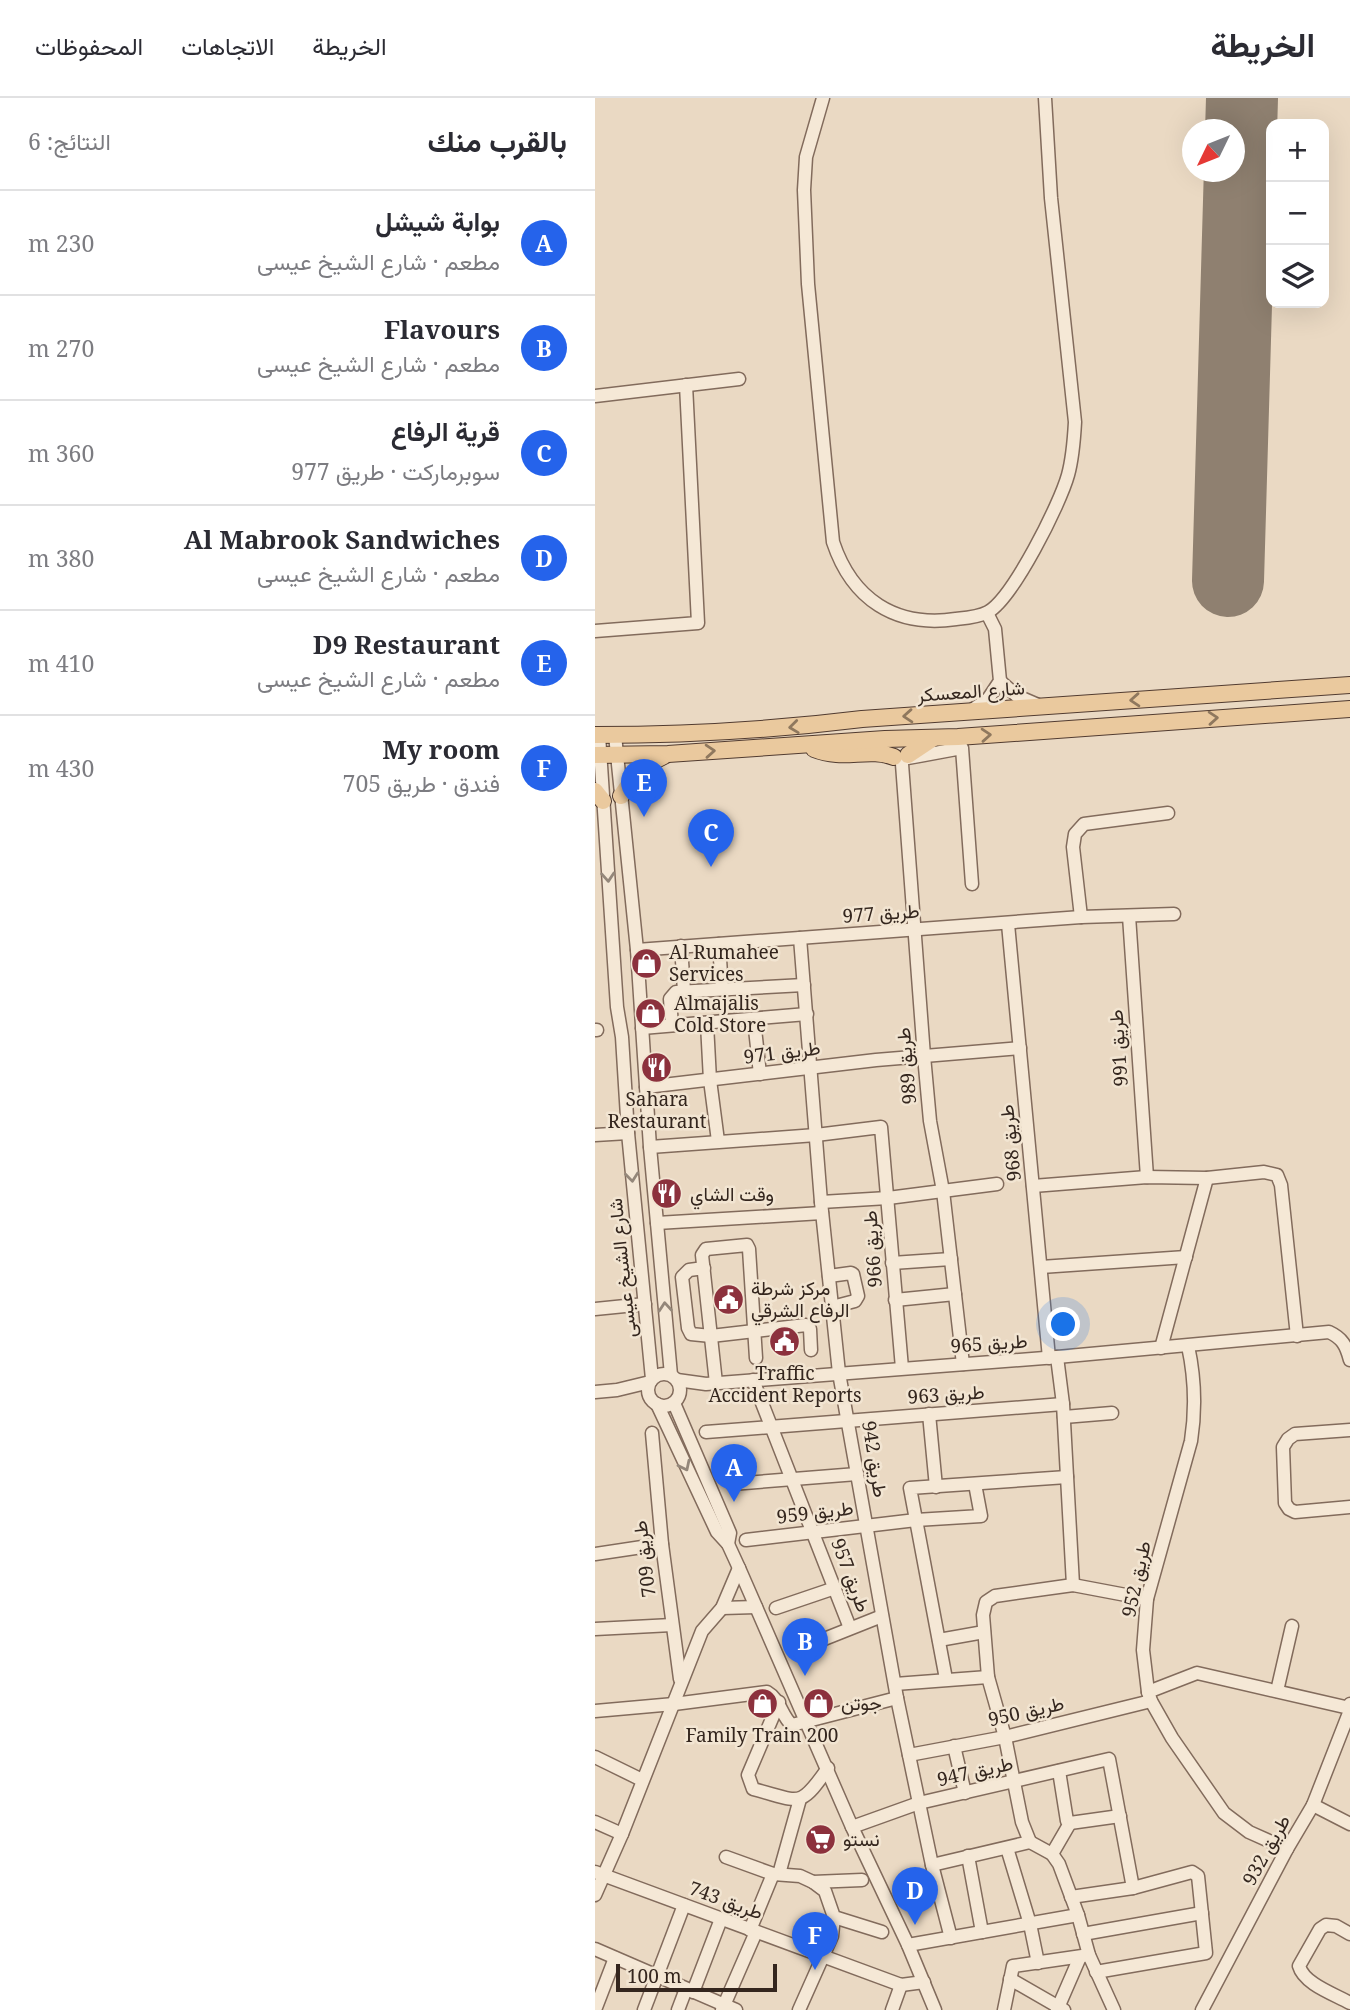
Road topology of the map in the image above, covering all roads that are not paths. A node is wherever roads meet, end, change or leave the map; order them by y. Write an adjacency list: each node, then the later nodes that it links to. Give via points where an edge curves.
1 (823, 98): 6 (street, via 806,157 804,190 808,284 833,542 853,584 888,611 914,620 944,621)
2 (1045, 98): 6 (street, via 1075,422 1073,455 1049,521 1007,594)
3 (739, 379): 4 (street)
4 (685, 385): 5 (street); 7 (street, via 698,623)
5 (595, 396)
6 (988, 613): 8 (street, via 995,629)
7 (595, 631)
8 (1000, 681): 10 (street, via 1017,696); 12 (street, via 988,699)
9 (1350, 685): 10 (main road, شارع المعسكر, one-way to 10)
10 (1042, 707): 12 (main road, شارع المعسكر)
11 (1350, 709): 14 (main road, one-way to 11)
12 (968, 712): 13 (main road, شارع المعسكر, one-way to 13, via 701,734)
13 (603, 735): 17 (street, شارع الشيخ عيسى)
14 (935, 738): 15 (main road); 18 (main road)
15 (806, 745): 16 (main road, one-way to 15); 18 (main road, via 837,756 879,754)
16 (668, 754): 17 (main road); 20 (main road, via 645,765)
17 (604, 755): 19 (street, شارع الشيخ عيسى); 20 (street, شارع الشيخ عيسى)
18 (903, 759): 22 (street, via 962,748); 27 (street, طريق 989)
19 (599, 796): 46 (street, شارع الشيخ عيسى, one-way to 46)
20 (621, 796): 31 (street, شارع الشيخ عيسى)
21 (1168, 813): 25 (street, via 1084,824 1075,834)
22 (972, 884)
23 (1174, 914): 24 (street, طريق 977)
24 (1129, 916): 25 (street, طريق 977); 51 (street, طريق 991)
25 (1081, 917): 26 (street, طريق 977)
26 (1008, 924): 27 (street, طريق 977); 40 (street, طريق 968)
27 (915, 930): 28 (street, طريق 977); 41 (street, طريق 989)
28 (800, 939): 29 (street, طريق 977); 32 (street, طريق 942)
29 (719, 944): 30 (street, طريق 977); 33 (street)
30 (681, 946): 31 (street, طريق 977); 34 (street)
31 (637, 950): 39 (street, شارع الشيخ عيسى)
32 (804, 985): 33 (street); 35 (street, طريق 942)
33 (722, 989): 34 (street)
34 (684, 991): 38 (street, via 670,999)
35 (807, 1014): 36 (street); 42 (street, طريق 942)
36 (754, 1020): 37 (street); 43 (street)
37 (707, 1024): 38 (street); 44 (street)
38 (672, 1025): 39 (street)
39 (642, 1028): 45 (street, شارع الشيخ عيسى)
40 (1020, 1048): 41 (street, طريق 971); 54 (street, طريق 968)
41 (923, 1056): 42 (street, طريق 971); 55 (street, طريق 989)
42 (811, 1068): 43 (street, طريق 971); 48 (street, طريق 942)
43 (761, 1074): 44 (street, طريق 971)
44 (710, 1080): 45 (street, طريق 971); 49 (street)
45 (646, 1087): 50 (street, شارع الشيخ عيسى)
46 (628, 1133): 47 (street); 67 (street, شارع الشيخ عيسى, one-way to 67)
47 (595, 1135)
48 (816, 1135): 49 (street); 56 (street, طريق 966, via 881,1127); 57 (street, طريق 942)
49 (718, 1142): 50 (street)
50 (650, 1147): 58 (street, شارع الشيخ عيسى)
51 (1147, 1177): 52 (street); 54 (street)
52 (1207, 1178): 59 (street); 72 (street, via 1264,1172 1277,1175)
53 (997, 1184): 55 (street)
54 (1033, 1186): 62 (street, طريق 968)
55 (943, 1191): 56 (street); 60 (street, طريق 989)
56 (888, 1198): 57 (street); 61 (street, طريق 966)
57 (822, 1207): 58 (street); 64 (street, طريق 942)
58 (657, 1223): 82 (street, شارع الشيخ عيسى, one-way to 58)
59 (1187, 1257): 62 (street); 74 (street)
60 (951, 1259): 61 (street); 65 (street, طريق 989)
61 (892, 1263): 66 (street, طريق 966)
62 (1041, 1267): 77 (street, طريق 968)
63 (704, 1268): 70 (street, via 706,1249 747,1245); 71 (street); 71 (street, via 689,1270 682,1277 688,1328 691,1334)
64 (829, 1276): 68 (street, طريق 942); 68 (street, via 853,1274 858,1296)
65 (955, 1294): 66 (street); 79 (street, طريق 989)
66 (895, 1300): 80 (street, طريق 966)
67 (645, 1304): 69 (street); 83 (street, شارع الشيخ عيسى)
68 (832, 1307): 81 (street, طريق 942)
69 (595, 1309)
70 (755, 1331): 71 (street); 75 (street, via 806,1325); 76 (street)
71 (711, 1336): 85 (street)
72 (1297, 1336): 73 (street, طريق 965); 78 (street, طريق 965, via 1329,1332 1339,1336)
73 (1188, 1346): 74 (street, طريق 965); 115 (street, طريق 952, via 1195,1416 1191,1441)
74 (1161, 1348): 77 (street, طريق 965)
75 (811, 1350)
76 (756, 1357)
77 (1053, 1358): 79 (street, طريق 965); 90 (street, طريق 968)
78 (1350, 1360)
79 (963, 1364): 80 (street, طريق 965)
80 (902, 1368): 81 (street, طريق 965)
81 (839, 1373): 84 (street, طريق 965); 93 (street, طريق 942)
82 (674, 1377): 83 (street, via 661,1374); 85 (street, طريق 965); 88 (street, via 681,1390)
83 (651, 1380): 86 (street); 89 (street)
84 (753, 1380): 85 (street, طريق 965); 94 (street, طريق 957)
85 (711, 1383): 88 (street, طريق 965)
86 (617, 1390): 87 (street); 89 (street)
87 (595, 1392)
88 (677, 1399): 89 (street, via 665,1406); 110 (street, via 730,1533)
89 (653, 1400): 110 (street, one-way to 110, via 717,1532)
90 (1063, 1410): 91 (street, طريق 963); 92 (street, طريق 963); 99 (street, طريق 968)
91 (1112, 1413)
92 (929, 1414): 93 (street, طريق 963); 103 (street)
93 (849, 1420): 94 (street, طريق 963); 98 (street, طريق 942)
94 (773, 1427): 96 (street, طريق 963); 100 (street, طريق 957)
95 (1350, 1430): 104 (street, via 1295,1434 1283,1447 1289,1509)
96 (706, 1432)
97 (652, 1433): 109 (street, طريق 709)
98 (857, 1474): 100 (street); 106 (street, طريق 942)
99 (1067, 1477): 101 (street); 113 (street, طريق 968)
100 (793, 1479): 102 (street); 107 (street, طريق 957)
101 (975, 1483): 103 (street); 105 (street, طريق 959, via 981,1516)
102 (732, 1484)
103 (936, 1487): 105 (street, via 911,1488)
104 (1350, 1507)
105 (916, 1520): 106 (street, طريق 959); 125 (street)
106 (866, 1526): 107 (street, طريق 959); 119 (street, طريق 942)
107 (813, 1532): 108 (street, طريق 959); 114 (street, طريق 957)
108 (746, 1540)
109 (661, 1544): 111 (street); 120 (street, طريق 709)
110 (728, 1544): 112 (street)
111 (595, 1554)
112 (739, 1568): 116 (street); 117 (street, طريق 709)
113 (1073, 1585): 115 (street); 124 (street, via 995,1596 986,1602)
114 (835, 1588): 118 (street); 122 (street, طريق 957)
115 (1147, 1599): 132 (street, طريق 952, via 1143,1650)
116 (756, 1607): 117 (street); 138 (street)
117 (722, 1608): 129 (street, طريق 709, via 702,1631)
118 (776, 1608)
119 (883, 1616): 122 (street); 130 (street, طريق 942)
120 (672, 1625): 123 (street); 129 (street, طريق 709)
121 (1292, 1626): 131 (street)
122 (850, 1628): 126 (street)
123 (595, 1629)
124 (984, 1632): 125 (street); 127 (street)
125 (939, 1640): 128 (street)
126 (794, 1651)
127 (988, 1677): 128 (street); 139 (street)
128 (946, 1679): 130 (street)
129 (681, 1681): 135 (street, طريق 709)
130 (895, 1684): 133 (street, طريق 942)
131 (1277, 1691): 132 (street, طريق 950, via 1197,1673); 136 (street, طريق 950)
132 (1149, 1696): 139 (street, طريق 950); 159 (street, طريق 952, via 1224,1813 1249,1832)
133 (897, 1698): 138 (street); 141 (street, طريق 942)
134 (779, 1702): 135 (street, via 767,1692); 138 (street, via 792,1725); 148 (street, via 749,1782 753,1789)
135 (674, 1704): 137 (street); 145 (street, طريق 709)
136 (1350, 1706): 150 (street, طريق 932)
137 (595, 1711)
138 (804, 1715): 143 (street)
139 (1005, 1737): 140 (street, طريق 950); 146 (street)
140 (954, 1746): 141 (street, طريق 950); 147 (street)
141 (909, 1755): 149 (street, طريق 942)
142 (595, 1757): 145 (street)
143 (828, 1768): 148 (street, via 810,1794); 155 (street)
144 (1059, 1771): 146 (street, طريق 947); 151 (street, طريق 947, via 1109,1759); 153 (street)
145 (642, 1780): 156 (street, طريق 709)
146 (1013, 1783): 147 (street, طريق 947); 157 (street)
147 (965, 1793): 149 (street, طريق 947)
148 (800, 1799): 165 (street)
149 (919, 1803): 155 (street, طريق 947); 163 (street, طريق 942)
150 (1313, 1805): 154 (street); 159 (street, طريق 932)
151 (1119, 1816): 153 (street); 168 (street)
152 (595, 1822): 156 (street)
153 (1070, 1823): 160 (street)
154 (1350, 1824)
155 (852, 1827): 183 (street)
156 (622, 1834): 164 (street, طريق 709)
157 (1030, 1842): 158 (street); 160 (street)
158 (1007, 1848): 162 (street); 176 (street)
159 (1287, 1849): 207 (street, طريق 932)
160 (1052, 1854): 170 (street)
161 (726, 1857): 165 (street)
162 (968, 1857): 163 (street); 179 (street)
163 (932, 1865): 182 (street, طريق 942)
164 (600, 1874): 169 (street, طريق 709); 171 (street, طريق 743)
165 (776, 1874): 167 (street); 177 (street)
166 (862, 1880): 167 (street)
167 (813, 1882): 174 (street, via 825,1891)
168 (1133, 1888): 170 (street); 172 (street, via 1192,1872 1198,1876)
169 (595, 1895)
170 (1071, 1897): 173 (street)
171 (684, 1905): 175 (street, طريق 743); 191 (street)
172 (1202, 1913): 180 (street); 189 (street, via 1207,1951 1203,1955)
173 (1078, 1915): 176 (street); 180 (street)
174 (834, 1917): 178 (street); 187 (street)
175 (721, 1919): 177 (street, طريق 743); 195 (street)
176 (1030, 1924): 179 (street); 188 (street)
177 (753, 1931): 187 (street, طريق 743); 197 (street)
178 (882, 1932)
179 (982, 1932): 182 (street)
180 (1083, 1934): 185 (street)
181 (1350, 1934): 196 (street, via 1326,1925 1299,1966 1301,1974)
182 (951, 1938): 183 (street)
183 (908, 1945): 192 (street)
184 (595, 1949): 186 (street)
185 (1084, 1956): 188 (street); 189 (street); 198 (street)
186 (615, 1958): 191 (street); 193 (street)
187 (823, 1958): 194 (street, طريق 743); 202 (street)
188 (1038, 1963): 190 (street)
189 (1096, 1972): 206 (street)
190 (1012, 1973): 198 (street); 205 (street)
191 (659, 1976): 195 (street); 200 (street)
192 (924, 1982): 194 (street, طريق 743); 204 (street)
193 (600, 1984): 199 (street)
194 (901, 1986): 203 (street)
195 (690, 1990): 197 (street); 201 (street)
196 (1350, 2003)
197 (727, 2008)
198 (1060, 2009)
199 (595, 2010)
200 (645, 2010)
201 (678, 2010)
202 (799, 2010)
203 (892, 2010)
204 (935, 2010)
205 (1004, 2010)
206 (1114, 2010)
207 (1202, 2010)

